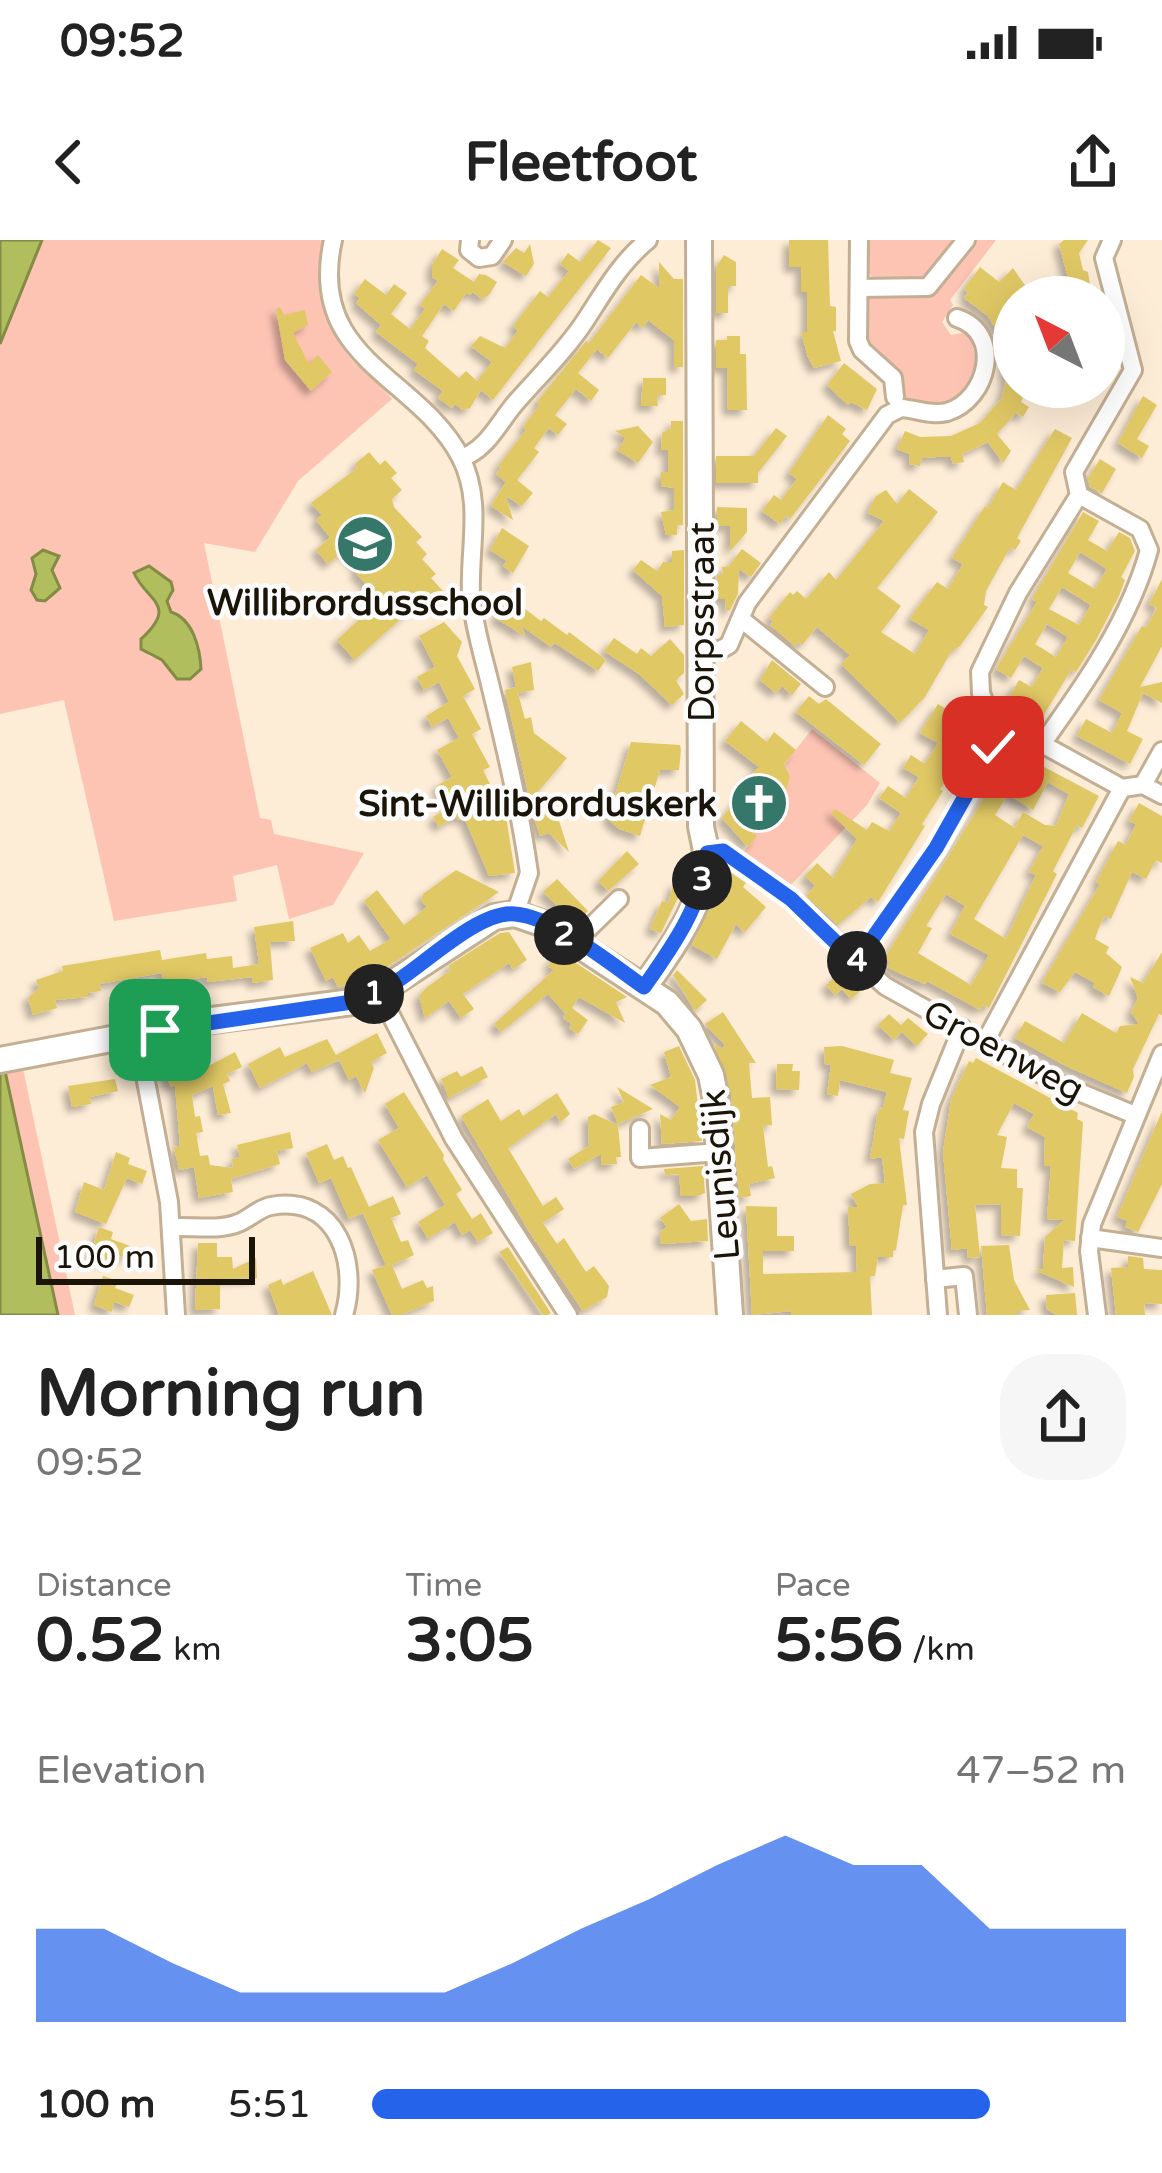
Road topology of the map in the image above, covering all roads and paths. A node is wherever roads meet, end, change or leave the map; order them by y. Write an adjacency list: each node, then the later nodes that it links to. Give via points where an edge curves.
1 (334, 240): 12 (street, via 330,281 344,331)
2 (470, 240): 3 (street, via 479,258 492,256)
3 (503, 240)
4 (648, 240): 12 (street, via 536,384 480,448)
5 (699, 240): 15 (street, Dorpsstraat)
6 (859, 240): 9 (street)
7 (966, 240): 9 (street, via 928,287)
8 (1112, 240): 13 (street, via 1104,258 1133,370 1074,472)
9 (859, 288): 11 (street, via 858,340 893,378)
10 (957, 318): 14 (street, via 984,348 978,390 955,410 901,408 887,416)
11 (896, 397)
12 (461, 458): 25 (street, via 475,524 471,594 529,873)
13 (1078, 495): 17 (street, via 980,672); 18 (street, via 1140,529 1150,550 1121,618)
14 (741, 619): 15 (street, via 729,645); 16 (street)
15 (700, 651): 23 (street, Dorpsstraat)
16 (825, 687)
17 (997, 735): 18 (street); 27 (street, via 936,848)
18 (1042, 744): 21 (street)
19 (1162, 751): 20 (street)
20 (1144, 785): 21 (street); 22 (street)
21 (1122, 788): 32 (street)
22 (1162, 795)
23 (707, 853): 27 (street, Groenweg, via 723,851 791,899); 28 (street, Dorpsstraat, via 692,907)
24 (619, 898): 26 (street)
25 (515, 914): 26 (street); 29 (street, via 482,922)
26 (575, 942): 28 (street, Leunisdijk)
27 (856, 962): 30 (street, Groenweg)
28 (644, 987): 37 (street, Leunisdijk, via 675,1010 700,1048)
29 (379, 992): 31 (street, via 343,1005); 44 (street, via 454,1139)
30 (962, 1028): 32 (street, Groenweg); 41 (street, via 924,1132)
31 (137, 1034): 34 (street); 38 (street)
32 (985, 1042): 35 (street, Groenweg)
33 (1162, 1054): 35 (street)
34 (7, 1058)
35 (1136, 1115): 39 (street)
36 (640, 1129): 37 (street, via 640,1158)
37 (719, 1151): 45 (street, Leunisdijk)
38 (172, 1226): 42 (street); 43 (street, via 233,1225 271,1206 310,1210 341,1236)
39 (1090, 1238): 40 (street); 48 (street)
40 (1162, 1248)
41 (935, 1279): 46 (street); 47 (street, via 964,1276)
42 (176, 1315)
43 (344, 1315)
44 (568, 1315)
45 (730, 1315)
46 (938, 1315)
47 (968, 1315)
48 (1097, 1315)

